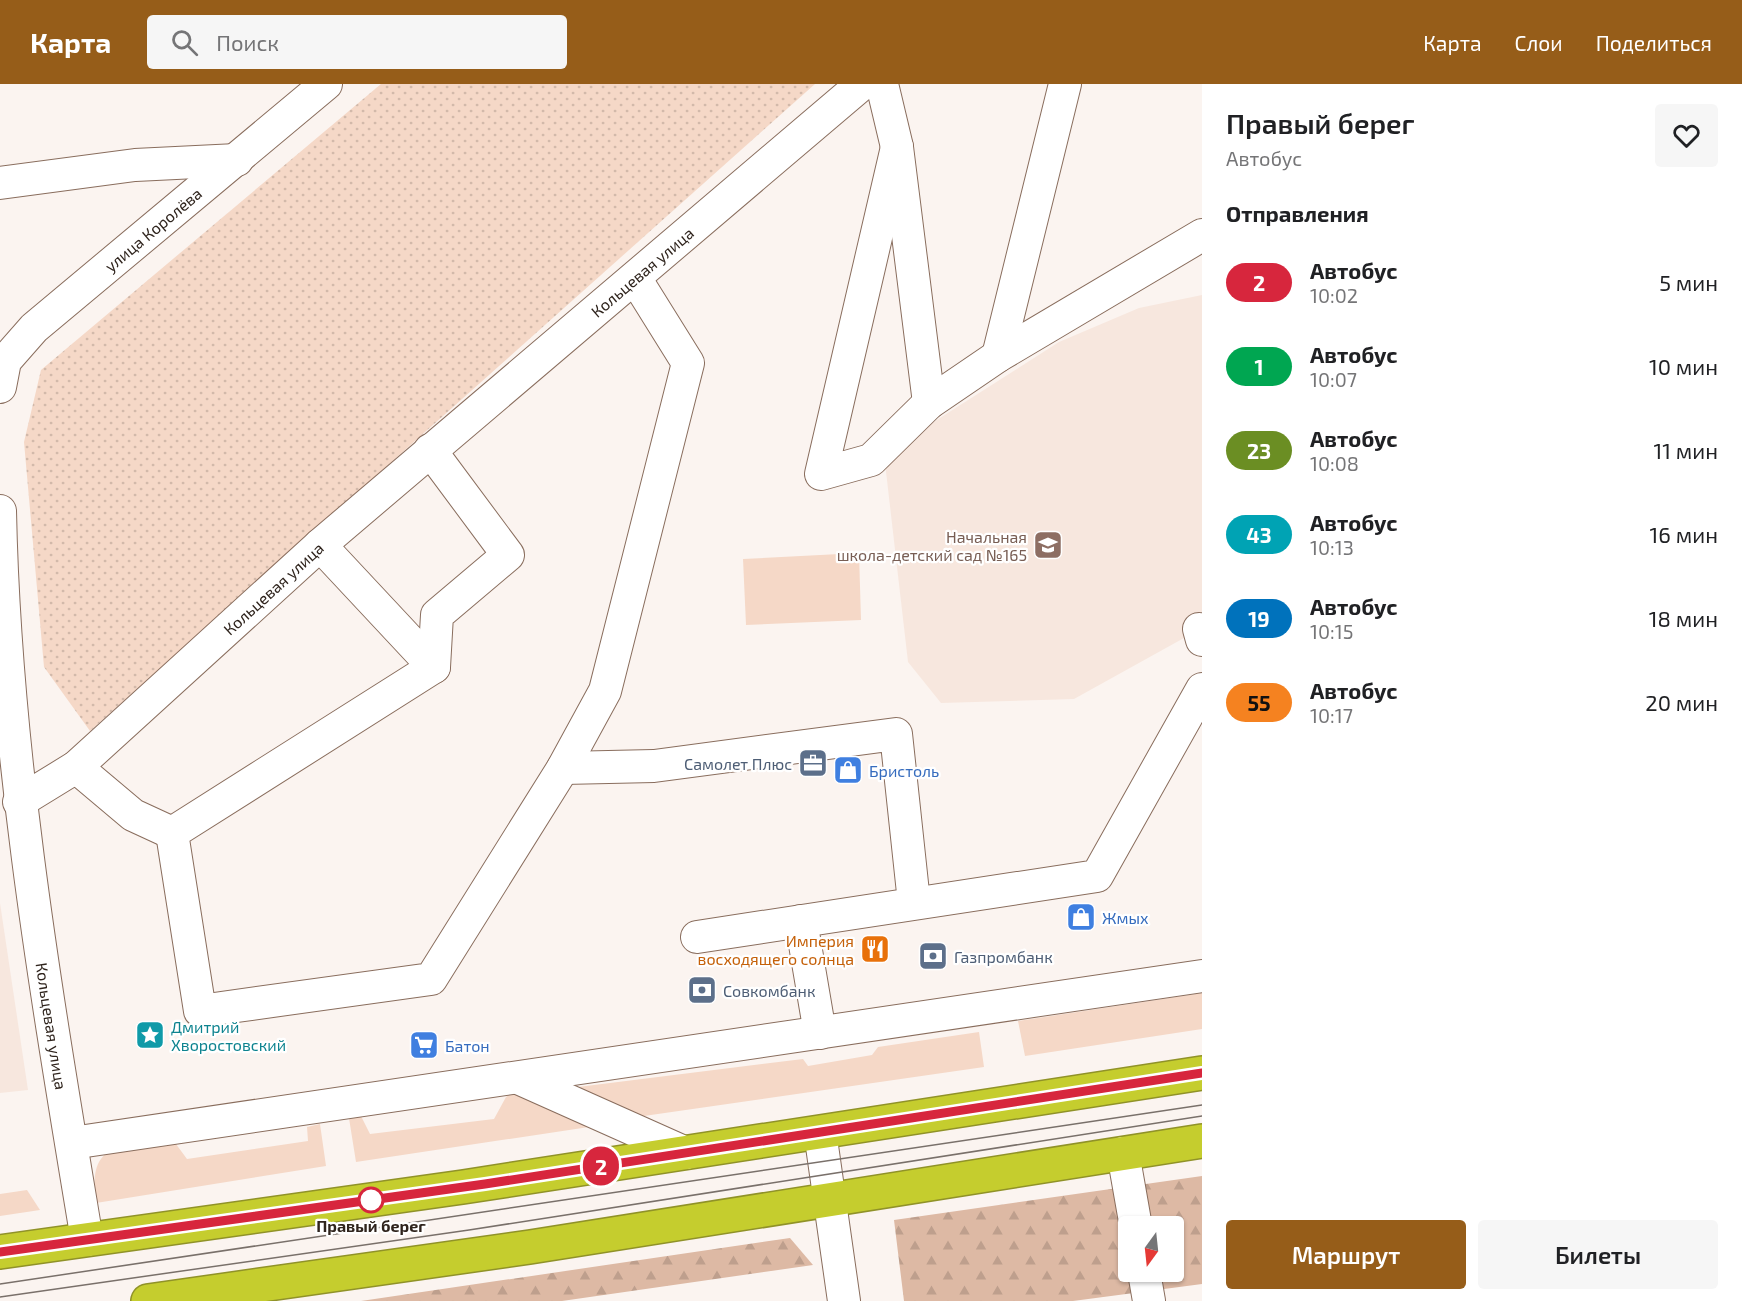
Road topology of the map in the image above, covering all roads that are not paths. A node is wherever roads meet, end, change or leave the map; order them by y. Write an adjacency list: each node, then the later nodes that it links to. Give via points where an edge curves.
1 (327, 84): 6 (street, улица Королёва)
2 (862, 84): 9 (street, Кольцевая улица)
3 (882, 84): 5 (street)
4 (1065, 84): 10 (street)
5 (897, 147): 12 (street); 12 (street, via 820,474 871,460)
6 (237, 160): 7 (street, via 135,165); 11 (street, улица Королёва, via 34,328 5,361)
7 (0, 183)
8 (1202, 235): 10 (street)
9 (635, 278): 13 (street, Кольцевая улица); 20 (street, via 688,363 605,691)
10 (998, 356): 12 (street)
11 (0, 387)
12 (929, 403)
13 (430, 450): 15 (street, Кольцевая улица); 17 (street, via 508,555 437,615)
14 (0, 511): 16 (street)
15 (320, 545): 17 (street); 19 (street, Кольцевая улица)
16 (1, 563): 21 (street)
17 (434, 667): 22 (street)
18 (1202, 689): 23 (street, via 1097,876)
19 (76, 767): 21 (street, Кольцевая улица); 22 (street, via 133,815)
20 (563, 768): 22 (street, via 431,979 200,1011); 23 (street, via 654,766 896,734)
21 (19, 802): 32 (street, Кольцевая улица)
22 (172, 833)
23 (914, 902): 24 (street)
24 (801, 921): 25 (street); 27 (street)
25 (697, 937)
26 (1202, 976): 27 (street)
27 (820, 1033): 29 (street)
28 (1202, 1074): 30 (highway)
29 (518, 1078): 32 (street); 33 (street)
30 (820, 1132): 33 (highway); 35 (street)
31 (1202, 1141): 34 (highway)
32 (72, 1143): 37 (street, Кольцевая улица)
33 (686, 1153): 37 (highway)
34 (1123, 1153): 35 (highway); 36 (street)
35 (829, 1198): 40 (highway, via 507,1250); 41 (street)
36 (1134, 1216)
37 (87, 1240): 38 (highway)
38 (0, 1252)
39 (1146, 1282): 42 (street)
40 (148, 1301)
41 (843, 1301)
42 (1149, 1301)

